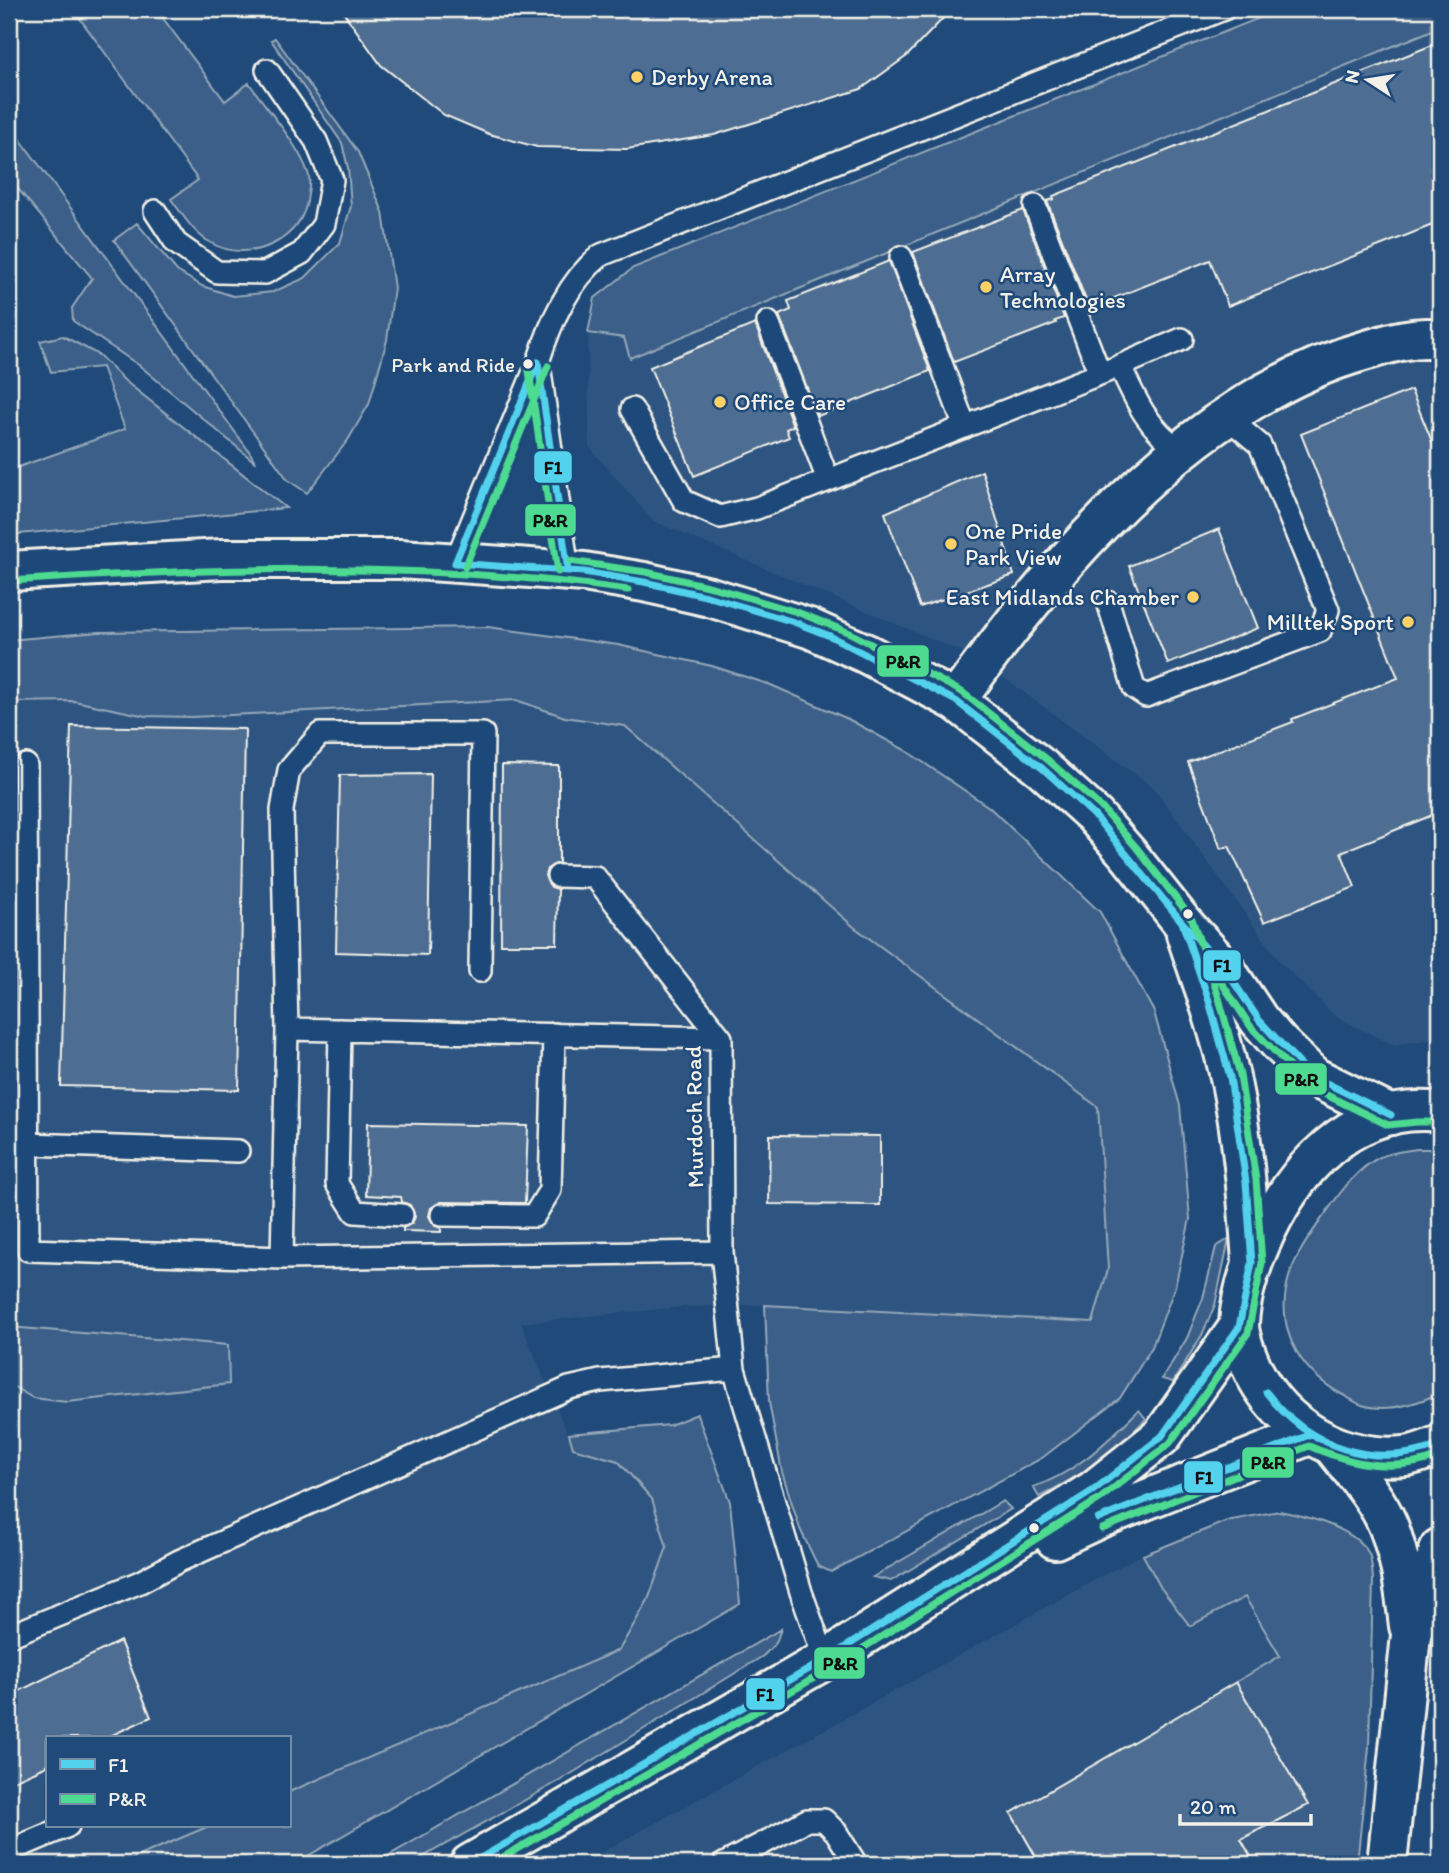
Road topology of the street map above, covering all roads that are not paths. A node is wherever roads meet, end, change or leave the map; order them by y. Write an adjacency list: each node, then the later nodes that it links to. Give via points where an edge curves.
1 (1224, 9): 9 (lane, via 601,254 568,293 548,328)
2 (267, 70): 4 (lane, via 316,141 332,180 324,224 302,253 265,273 217,272 176,243)
3 (1035, 206): 11 (lane)
4 (155, 211)
5 (901, 257): 14 (lane)
6 (768, 322): 16 (lane)
7 (1182, 339): 10 (lane)
8 (1440, 339): 13 (street, via 1397,342 1342,357 1270,390)
9 (538, 362): 17 (lane); 19 (lane)
10 (1120, 366): 11 (lane); 15 (lane, via 1141,410 1163,438)
11 (1100, 374): 14 (lane)
12 (632, 409): 16 (lane, via 684,501 720,517 757,509)
13 (1228, 418): 15 (street); 20 (lane, via 1260,444 1328,610 1320,631 1146,696 1134,688)
14 (965, 427): 16 (lane)
15 (1181, 451): 21 (street, via 1119,507 1053,577)
16 (828, 480)
17 (455, 563): 18 (street, via 222,559); 19 (street)
18 (9, 570)
19 (568, 571): 21 (street, via 644,582 794,622 846,643)
20 (1108, 602)
21 (956, 701): 24 (street, via 1094,815)
22 (26, 765): 32 (lane)
23 (558, 876): 29 (lane, Murdoch Road, via 596,877)
24 (1181, 922): 31 (street, via 1225,968 1259,1020 1299,1063 1314,1076); 38 (street, via 1230,1077 1246,1182)
25 (480, 971): 26 (lane, via 491,876 483,734 320,734 289,769 282,810)
26 (287, 1029): 27 (lane); 37 (lane)
27 (340, 1030): 28 (lane); 34 (lane, via 337,1184 355,1212)
28 (554, 1034): 29 (lane); 35 (lane, via 550,1190 534,1216)
29 (721, 1038): 36 (lane, Murdoch Road)
30 (1439, 1111): 31 (street)
31 (1391, 1115): 38 (street, via 1361,1125 1324,1149 1284,1196)
32 (27, 1144): 33 (lane); 37 (lane, via 28,1250)
33 (238, 1151)
34 (402, 1215)
35 (442, 1215)
36 (722, 1252): 37 (lane); 40 (lane, Murdoch Road)
37 (282, 1258)
38 (1252, 1263): 39 (street)
39 (1239, 1327): 41 (street, via 1246,1354 1273,1402); 44 (street, via 1162,1436 1094,1490)
40 (734, 1369): 45 (lane, via 569,1388 140,1582); 47 (lane, Murdoch Road)
41 (1321, 1440): 42 (street, via 1375,1456 1406,1456); 44 (street, via 1100,1518); 46 (street, via 1373,1498 1388,1524 1402,1571)
42 (1440, 1446)
43 (1440, 1548): 46 (street)
44 (895, 1615): 47 (street)
45 (9, 1636)
46 (1410, 1636): 53 (street)
47 (825, 1660): 50 (street)
48 (63, 1828): 49 (lane)
49 (9, 1851)
50 (470, 1864)
51 (724, 1864): 52 (lane, via 807,1821 824,1820)
52 (856, 1864)
53 (1387, 1864)

